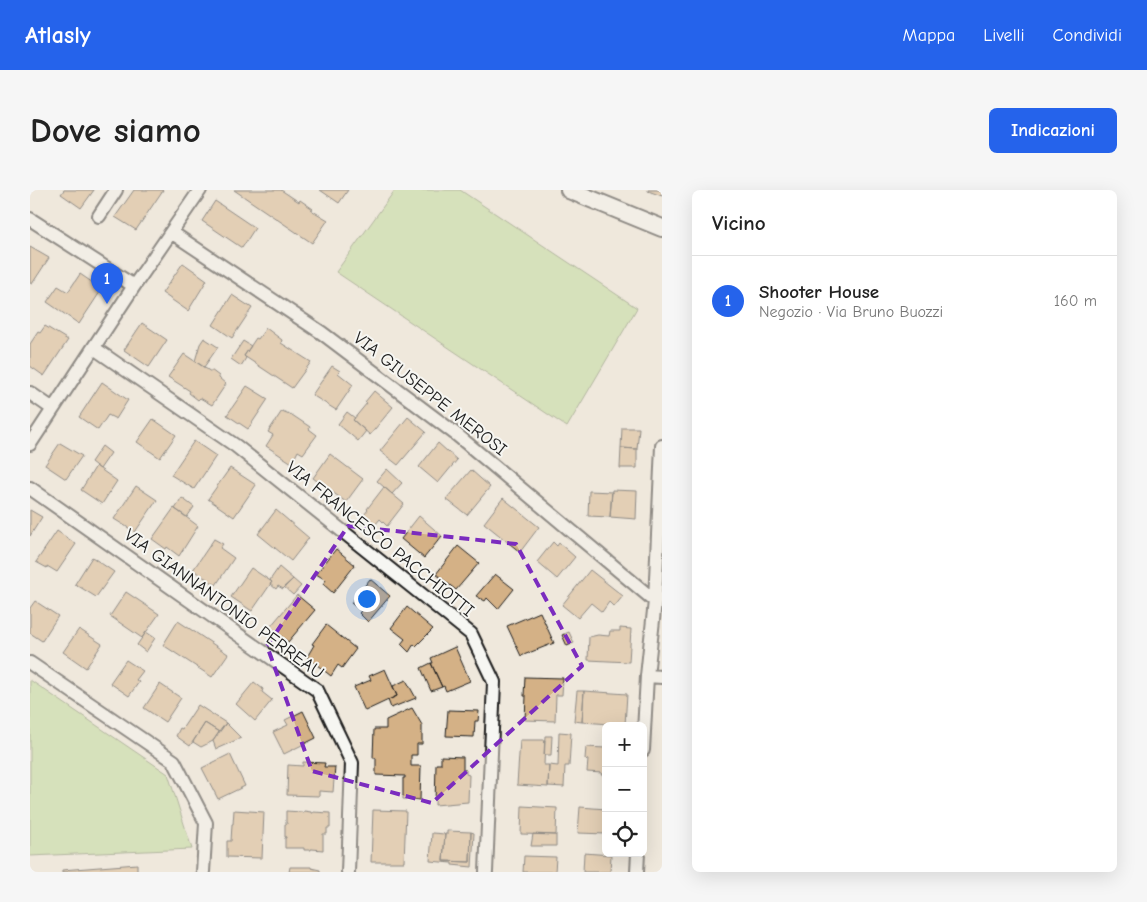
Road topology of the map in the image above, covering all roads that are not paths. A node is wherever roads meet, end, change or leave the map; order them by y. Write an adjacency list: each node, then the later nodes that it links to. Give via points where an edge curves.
1 (116, 190): 4 (street)
2 (200, 190): 7 (street)
3 (569, 190): 6 (street)
4 (99, 216)
5 (30, 219): 8 (street)
6 (662, 228)
7 (171, 232): 8 (street); 15 (street, VIA GIUSEPPE MEROSI, via 322,333 457,435)
8 (134, 286): 9 (street)
9 (94, 348): 11 (street); 23 (street, VIA FRANCESCO PACCHIOTTI, via 236,446 471,634 494,682)
10 (30, 394): 11 (street)
11 (53, 409): 12 (street)
12 (30, 444)
13 (662, 446): 15 (street)
14 (30, 488): 22 (street, VIA GIANNANTONIO PERREAU, via 317,690 352,763)
15 (655, 601): 17 (street)
16 (30, 663): 21 (street, via 174,761 206,822)
17 (647, 676): 18 (street); 19 (street)
18 (662, 677)
19 (645, 722)
20 (638, 857): 24 (street)
21 (202, 872)
22 (348, 872)
23 (486, 872)
24 (637, 872)

